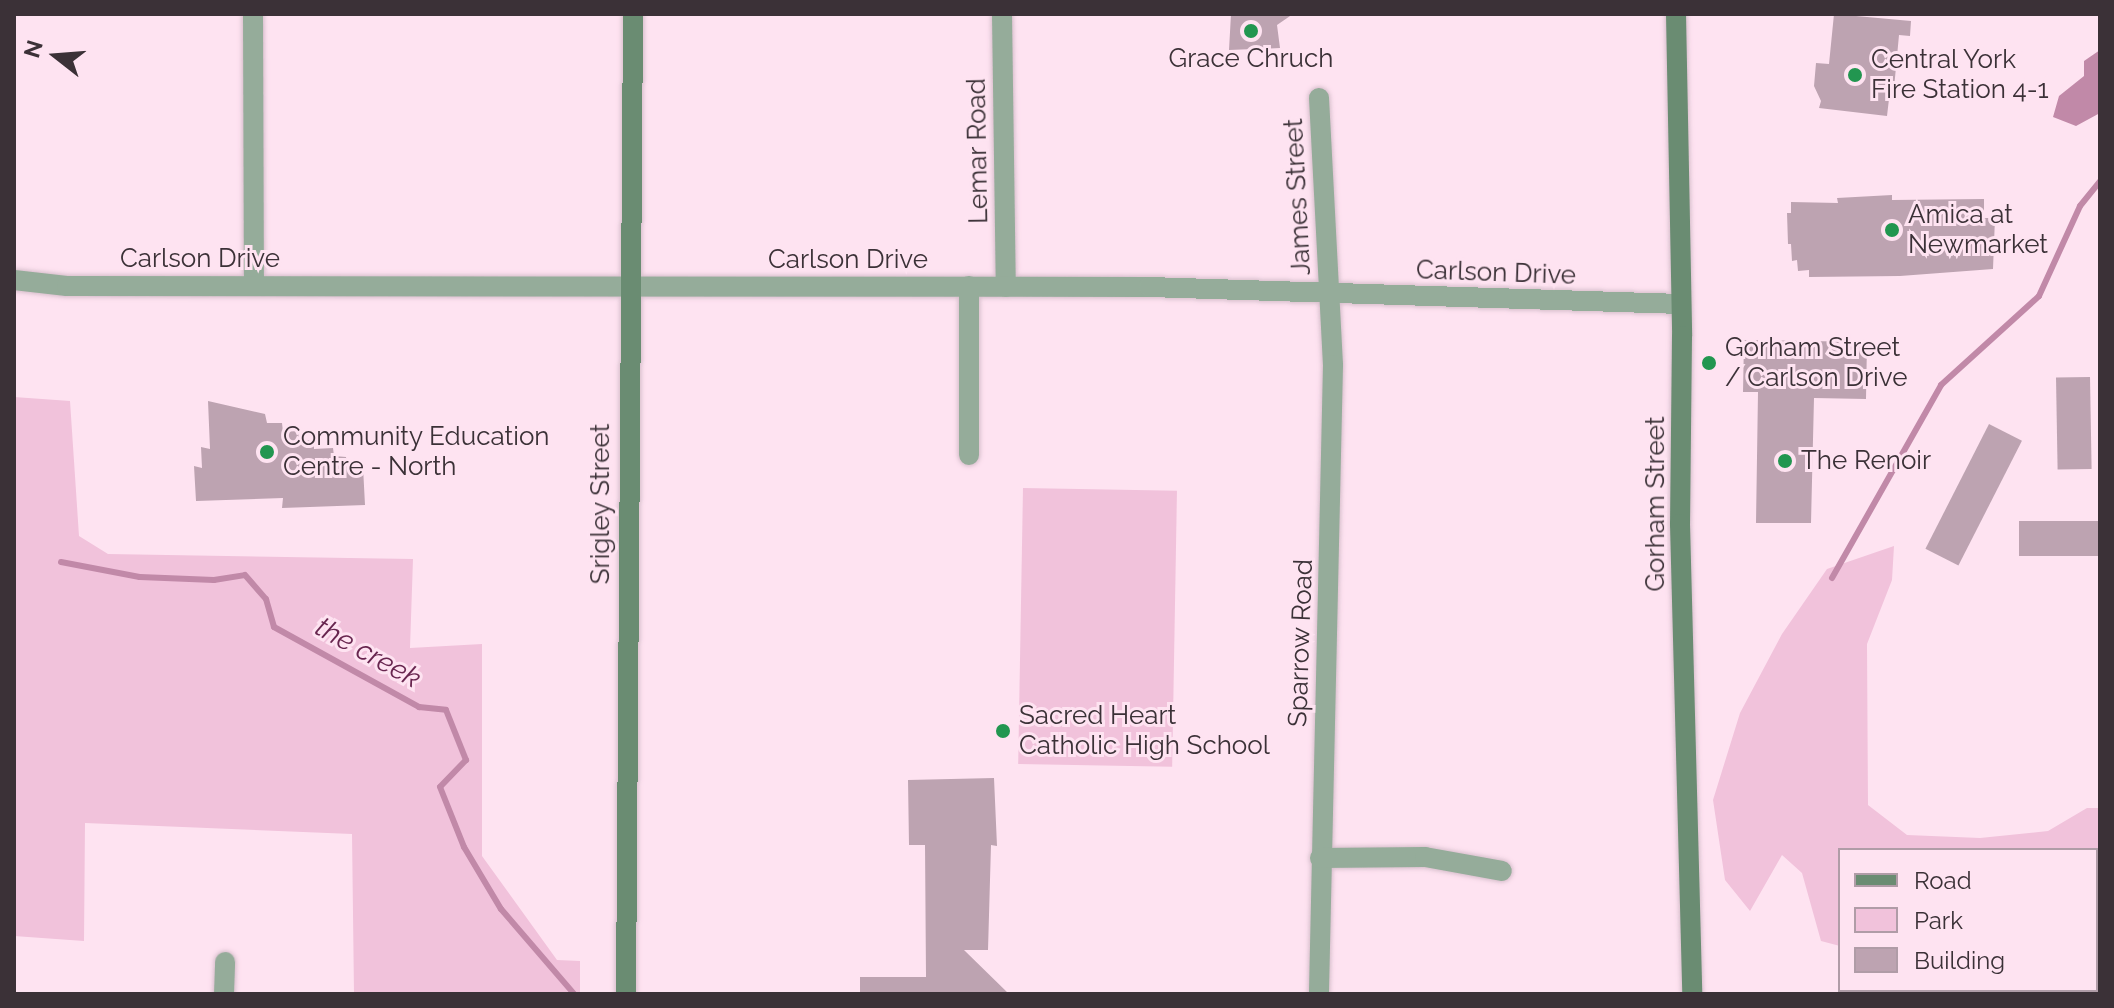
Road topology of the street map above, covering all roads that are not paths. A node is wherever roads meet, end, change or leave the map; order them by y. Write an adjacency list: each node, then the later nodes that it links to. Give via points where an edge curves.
1 (253, 14): 7 (street)
2 (633, 14): 8 (main road, Srigley Street)
3 (1002, 14): 10 (street, Lemar Road)
4 (1676, 14): 12 (main road, Gorham Street)
5 (1319, 98): 11 (street, James Street)
6 (14, 280): 7 (street, Carlson Drive, via 67,286)
7 (254, 285): 8 (street, Carlson Drive)
8 (629, 286): 9 (street, Carlson Drive); 18 (main road, Srigley Street)
9 (969, 286): 10 (street, Carlson Drive); 13 (street)
10 (1006, 287): 11 (street, Carlson Drive)
11 (1330, 294): 12 (street, Carlson Drive); 14 (street, Sparrow Road, via 1333,463)
12 (1681, 304): 20 (main road, Gorham Street, via 1680,524)
13 (969, 455)
14 (1320, 858): 15 (street, via 1425,857); 19 (street, Sparrow Road)
15 (1502, 871)
16 (225, 962): 17 (street)
17 (224, 994)
18 (626, 994)
19 (1319, 994)
20 (1692, 994)

